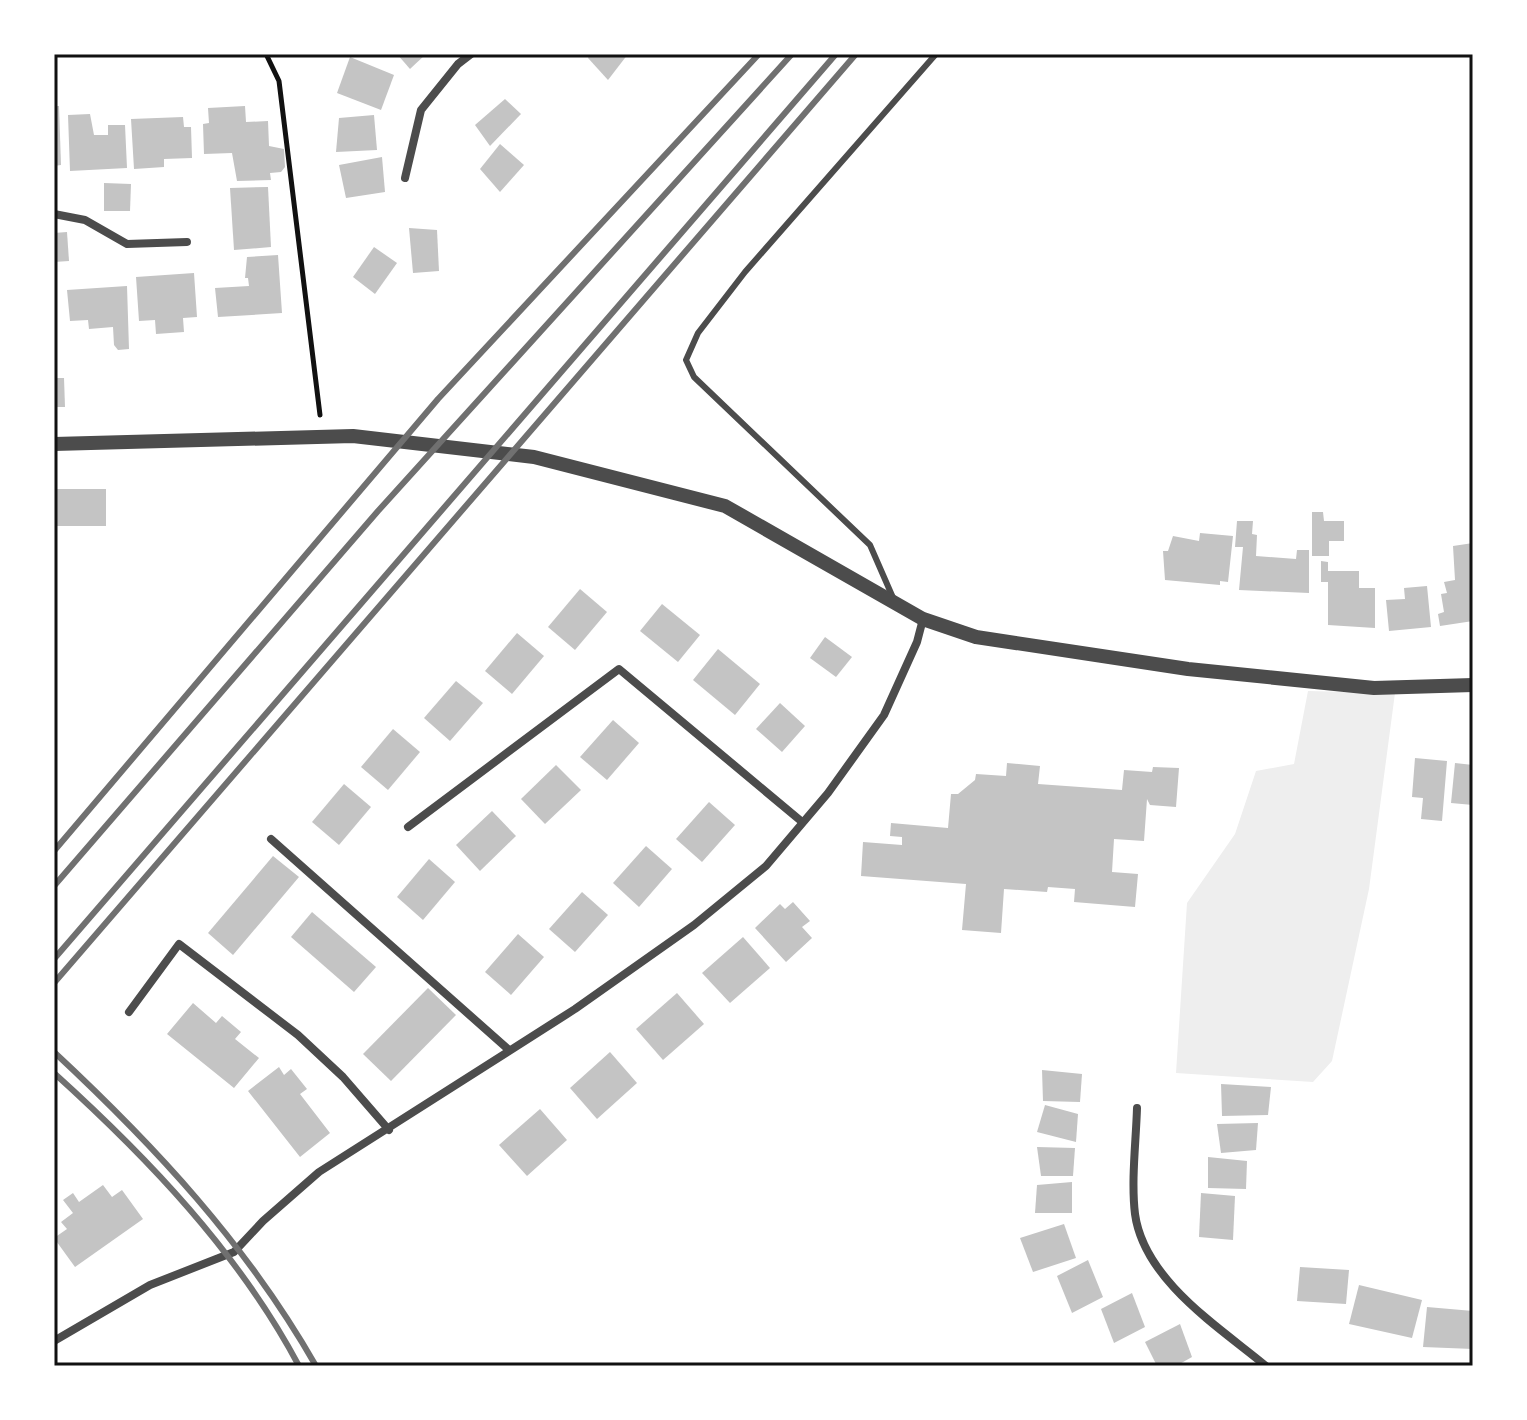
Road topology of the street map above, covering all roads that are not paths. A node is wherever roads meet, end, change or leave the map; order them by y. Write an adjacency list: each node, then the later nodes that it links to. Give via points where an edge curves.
1 (471, 54): 3 (street, via 421,110)
2 (936, 54): 7 (lane, via 745,272 698,333 686,360 694,377 870,545)
3 (405, 178)
4 (54, 214): 5 (street, via 85,220 127,244)
5 (187, 242)
6 (54, 444): 7 (street, via 353,436 534,457 725,506)
7 (896, 603): 8 (street)
8 (923, 619): 9 (street, via 976,637 1188,669 1374,688); 10 (street, via 884,715)
9 (1473, 685)
10 (801, 821): 11 (street, via 619,669); 14 (street, via 766,866 694,925)
11 (408, 827)
12 (271, 839): 14 (street)
13 (129, 1012): 16 (street, via 179,944 298,1035)
14 (509, 1050): 16 (street)
15 (1137, 1108): 18 (street, via 1135,1215 1150,1257 1192,1303)
16 (389, 1130): 17 (street, via 319,1172 234,1252 150,1285)
17 (54, 1341)
18 (1266, 1366)

